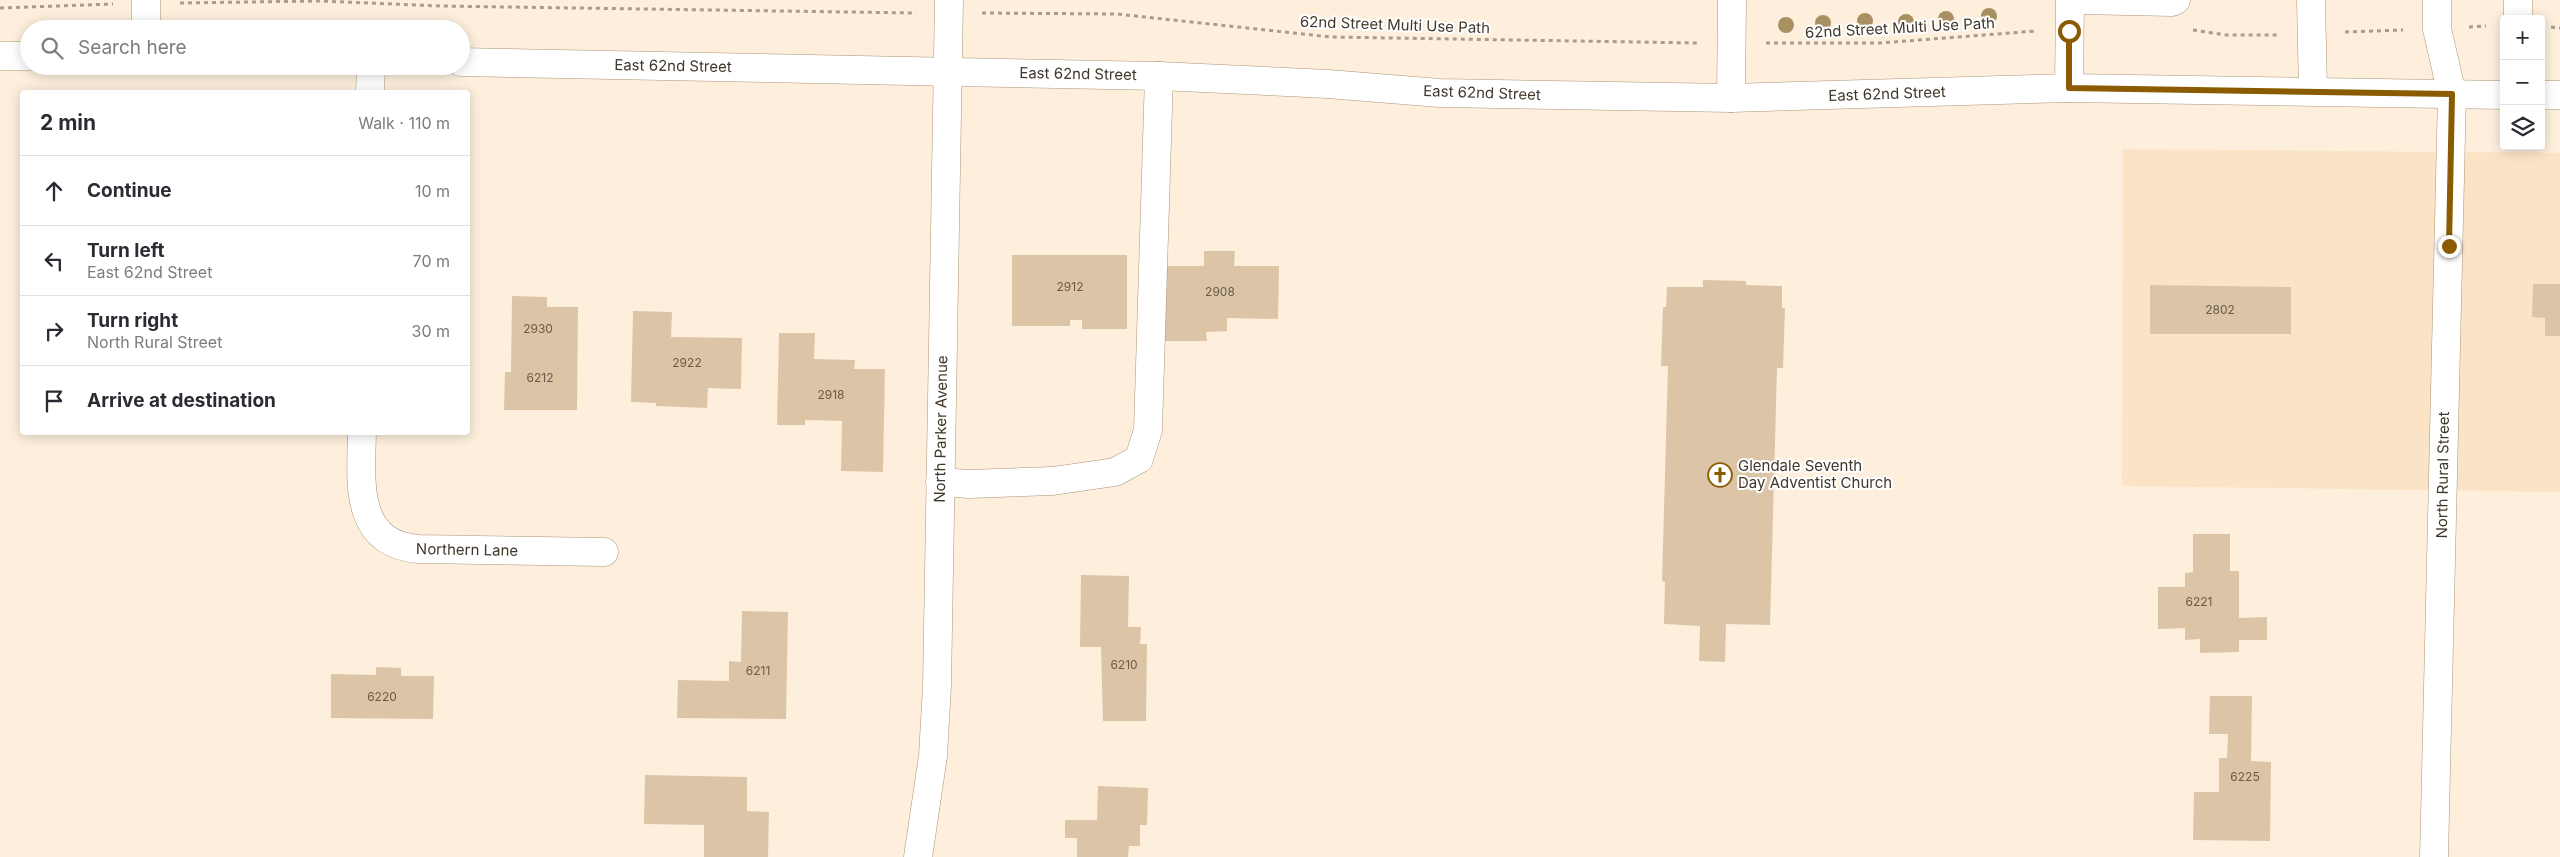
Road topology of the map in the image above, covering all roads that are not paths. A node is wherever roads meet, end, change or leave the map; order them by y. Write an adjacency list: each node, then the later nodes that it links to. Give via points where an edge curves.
1 (949, 0): 15 (street, North Parker Avenue)
2 (1732, 0): 25 (street)
3 (2070, 0): 18 (street)
4 (2080, 0): 5 (street)
5 (2176, 0)
6 (2312, 0): 20 (street)
7 (2437, 0): 21 (street, North Rural Street, via 2437,28)
8 (2518, 0): 10 (street)
9 (158, 1): 11 (street)
10 (2518, 15)
11 (150, 20)
12 (0, 56): 13 (street)
13 (20, 56)
14 (470, 62): 15 (street, East 62nd Street)
15 (948, 71): 17 (street, East 62nd Street); 27 (street, North Parker Avenue)
16 (371, 75): 19 (street)
17 (1159, 76): 25 (street, East 62nd Street, via 1440,93); 27 (street, via 1148,430 1139,459 1115,472 1053,481)
18 (2069, 88): 20 (street, East 62nd Street); 25 (street, East 62nd Street)
19 (370, 90)
20 (2313, 92): 21 (street, East 62nd Street)
21 (2452, 94): 22 (street, East 62nd Street); 30 (street, North Rural Street)
22 (2500, 95)
23 (2545, 95): 24 (street)
24 (2560, 96)
25 (1731, 98)
26 (362, 435): 28 (street, Northern Lane, via 363,506 375,528 399,546)
27 (940, 482): 29 (street, North Parker Avenue, via 935,720)
28 (604, 552)
29 (918, 857)
30 (2434, 857)

